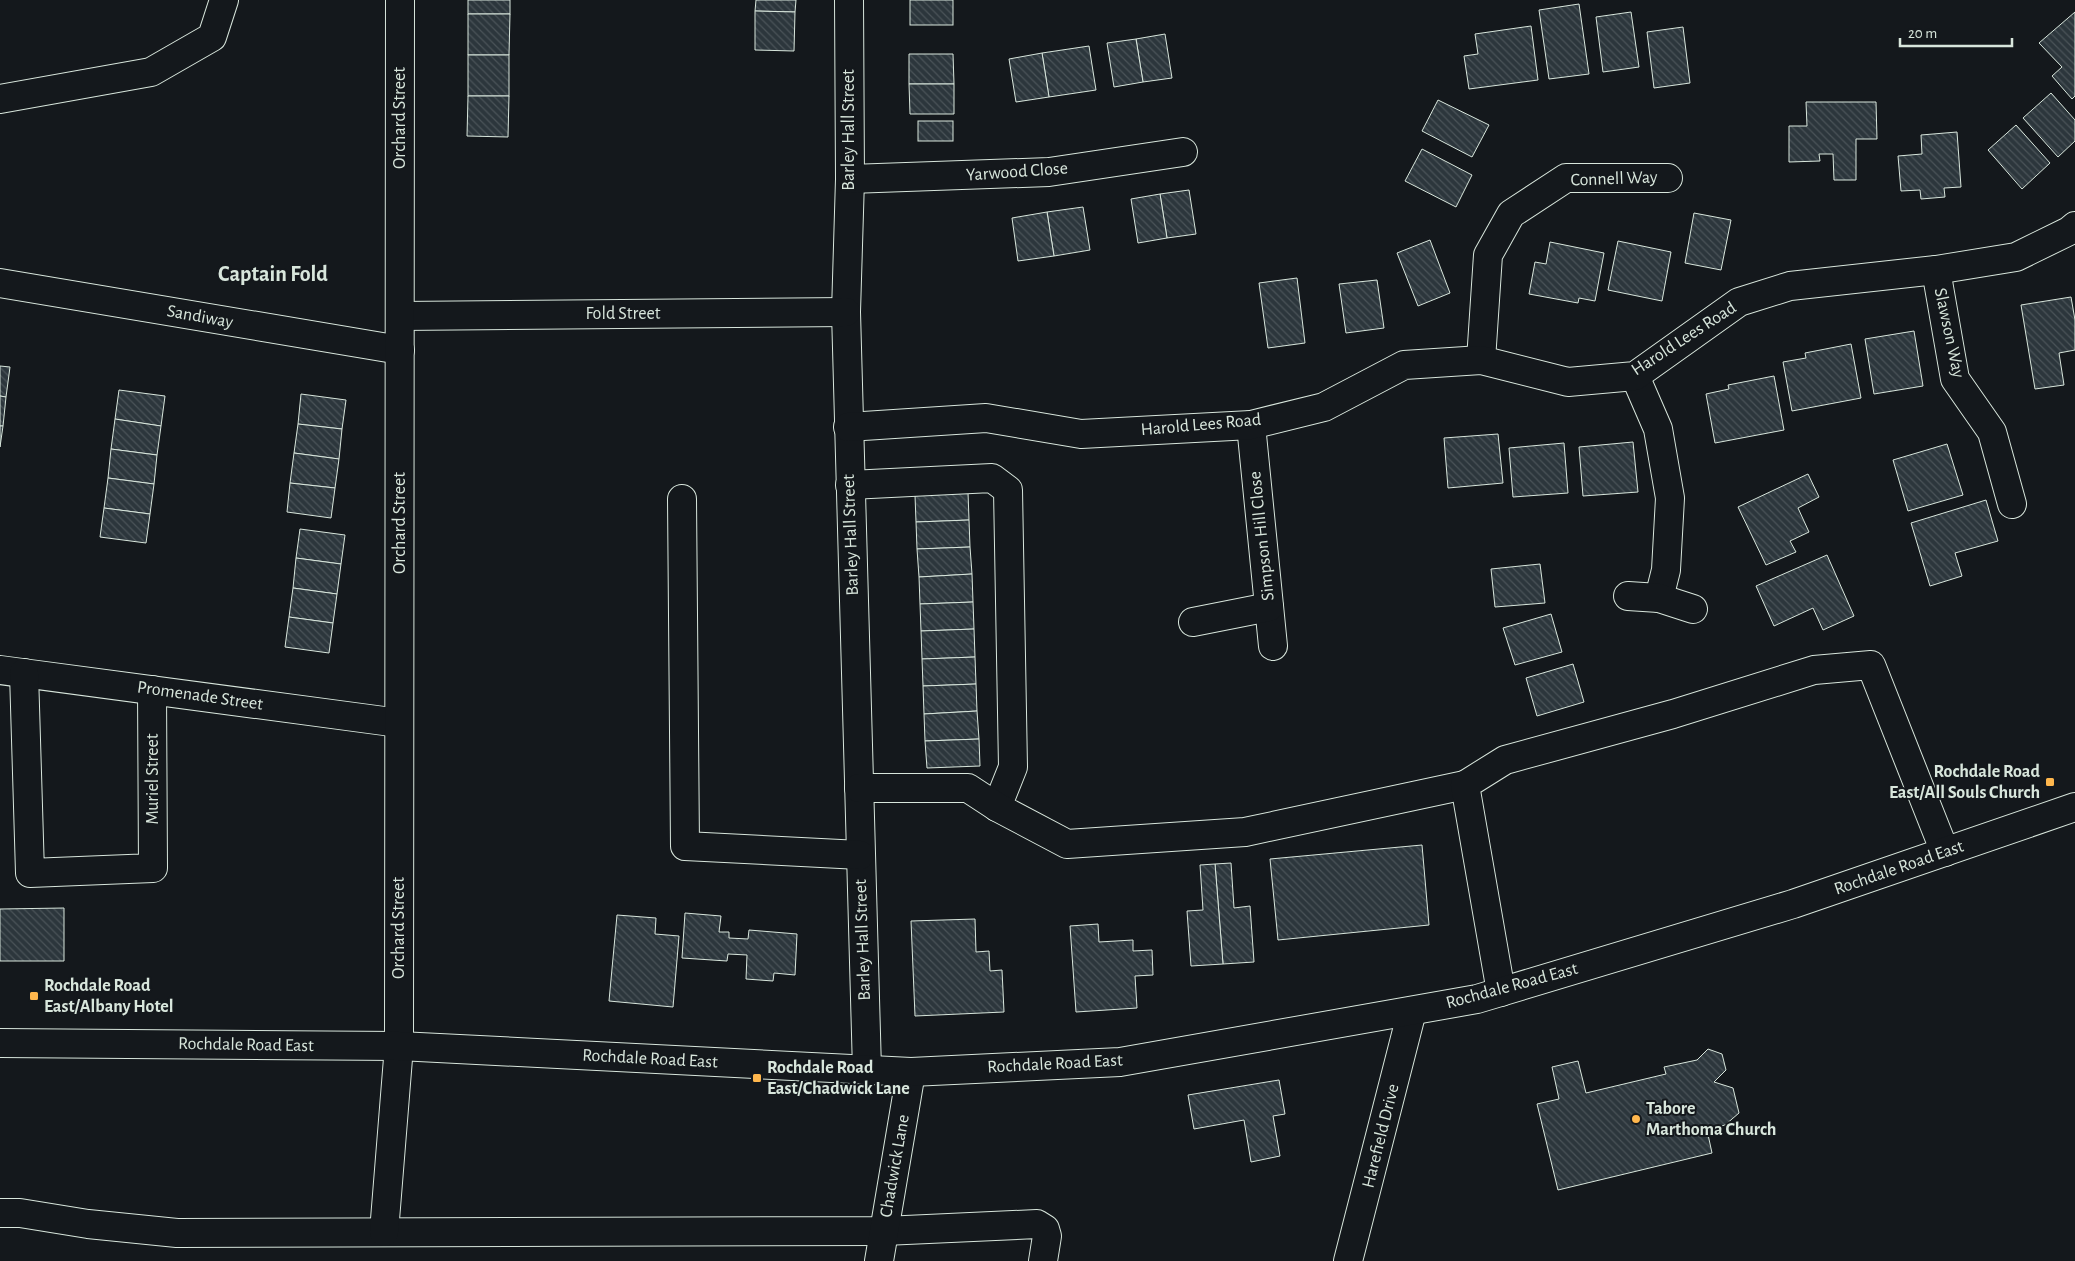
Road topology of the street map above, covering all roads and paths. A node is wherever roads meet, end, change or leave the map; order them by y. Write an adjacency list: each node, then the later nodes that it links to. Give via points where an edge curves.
1 (224, 0): 4 (main road, via 212,37 151,72)
2 (400, 0): 12 (main road, Orchard Street)
3 (850, 0): 7 (main road, Barley Hall Street)
4 (0, 100)
5 (1183, 152): 7 (main road, Yarwood Close, via 1048,172)
6 (1668, 178): 14 (main road, Connell Way, via 1566,178 1511,214 1488,254)
7 (850, 179): 11 (main road, Barley Hall Street)
8 (2075, 226): 9 (main road, Harold Lees Road, via 2016,257)
9 (1936, 270): 15 (main road, Harold Lees Road, via 1790,286 1739,302); 20 (main road, Slawson Way, via 1955,379 1992,432)
10 (0, 283): 13 (main road, Sandiway)
11 (846, 312): 12 (main road, Fold Street); 17 (main road, Barley Hall Street)
12 (400, 316): 13 (main road, Orchard Street)
13 (400, 350): 29 (main road, Orchard Street)
14 (1481, 360): 15 (main road, Harold Lees Road, via 1568,382); 16 (main road, Harold Lees Road, via 1404,366 1324,407)
15 (1635, 376): 22 (main road, via 1658,430 1670,498 1666,570)
16 (1251, 424): 17 (main road, Harold Lees Road, via 1081,434 986,418); 23 (main road, Simpson Hill Close)
17 (848, 428): 18 (main road, Barley Hall Street)
18 (850, 485): 31 (main road, Barley Hall Street); 32 (main road, via 992,478 1008,490 1013,767)
19 (682, 499): 35 (main road, via 685,846)
20 (2012, 504)
21 (1628, 596): 22 (main road)
22 (1659, 598): 24 (main road)
23 (1269, 607): 25 (main road); 26 (main road, Simpson Hill Close)
24 (1693, 609)
25 (1193, 622)
26 (1273, 646)
27 (12, 671): 28 (main road, Promenade Street); 28 (main road, Muriel Street, via 30,873 153,868)
28 (152, 690): 29 (main road, Promenade Street)
29 (399, 723): 39 (main road, Orchard Street)
30 (1465, 785): 32 (main road, via 1245,832 1067,844); 34 (main road, via 1505,760 1672,714 1814,670 1871,665); 36 (main road)
31 (859, 788): 32 (main road, via 968,788); 35 (main road, Barley Hall Street)
32 (997, 807)
33 (2075, 807): 34 (main road, Rochdale Road East)
34 (1945, 852): 36 (main road, Rochdale Road East, via 1793,904)
35 (860, 855): 40 (main road, Barley Hall Street)
36 (1501, 992): 37 (main road, Rochdale Road East)
37 (1412, 1011): 41 (main road, Rochdale Road East, via 1120,1062); 47 (main road, Harefield Drive)
38 (0, 1043): 39 (main road, Rochdale Road East)
39 (399, 1046): 40 (main road, Rochdale Road East); 44 (main road, Orchard Street)
40 (867, 1070): 41 (main road, Rochdale Road East)
41 (911, 1072): 43 (main road, Chadwick Lane)
42 (0, 1213): 44 (main road, via 178,1233)
43 (884, 1231): 44 (main road); 45 (main road, Chadwick Lane); 46 (main road, via 1037,1224 1045,1229 1047,1236)
44 (384, 1232)
45 (879, 1261)
46 (1043, 1261)
47 (1348, 1261)

